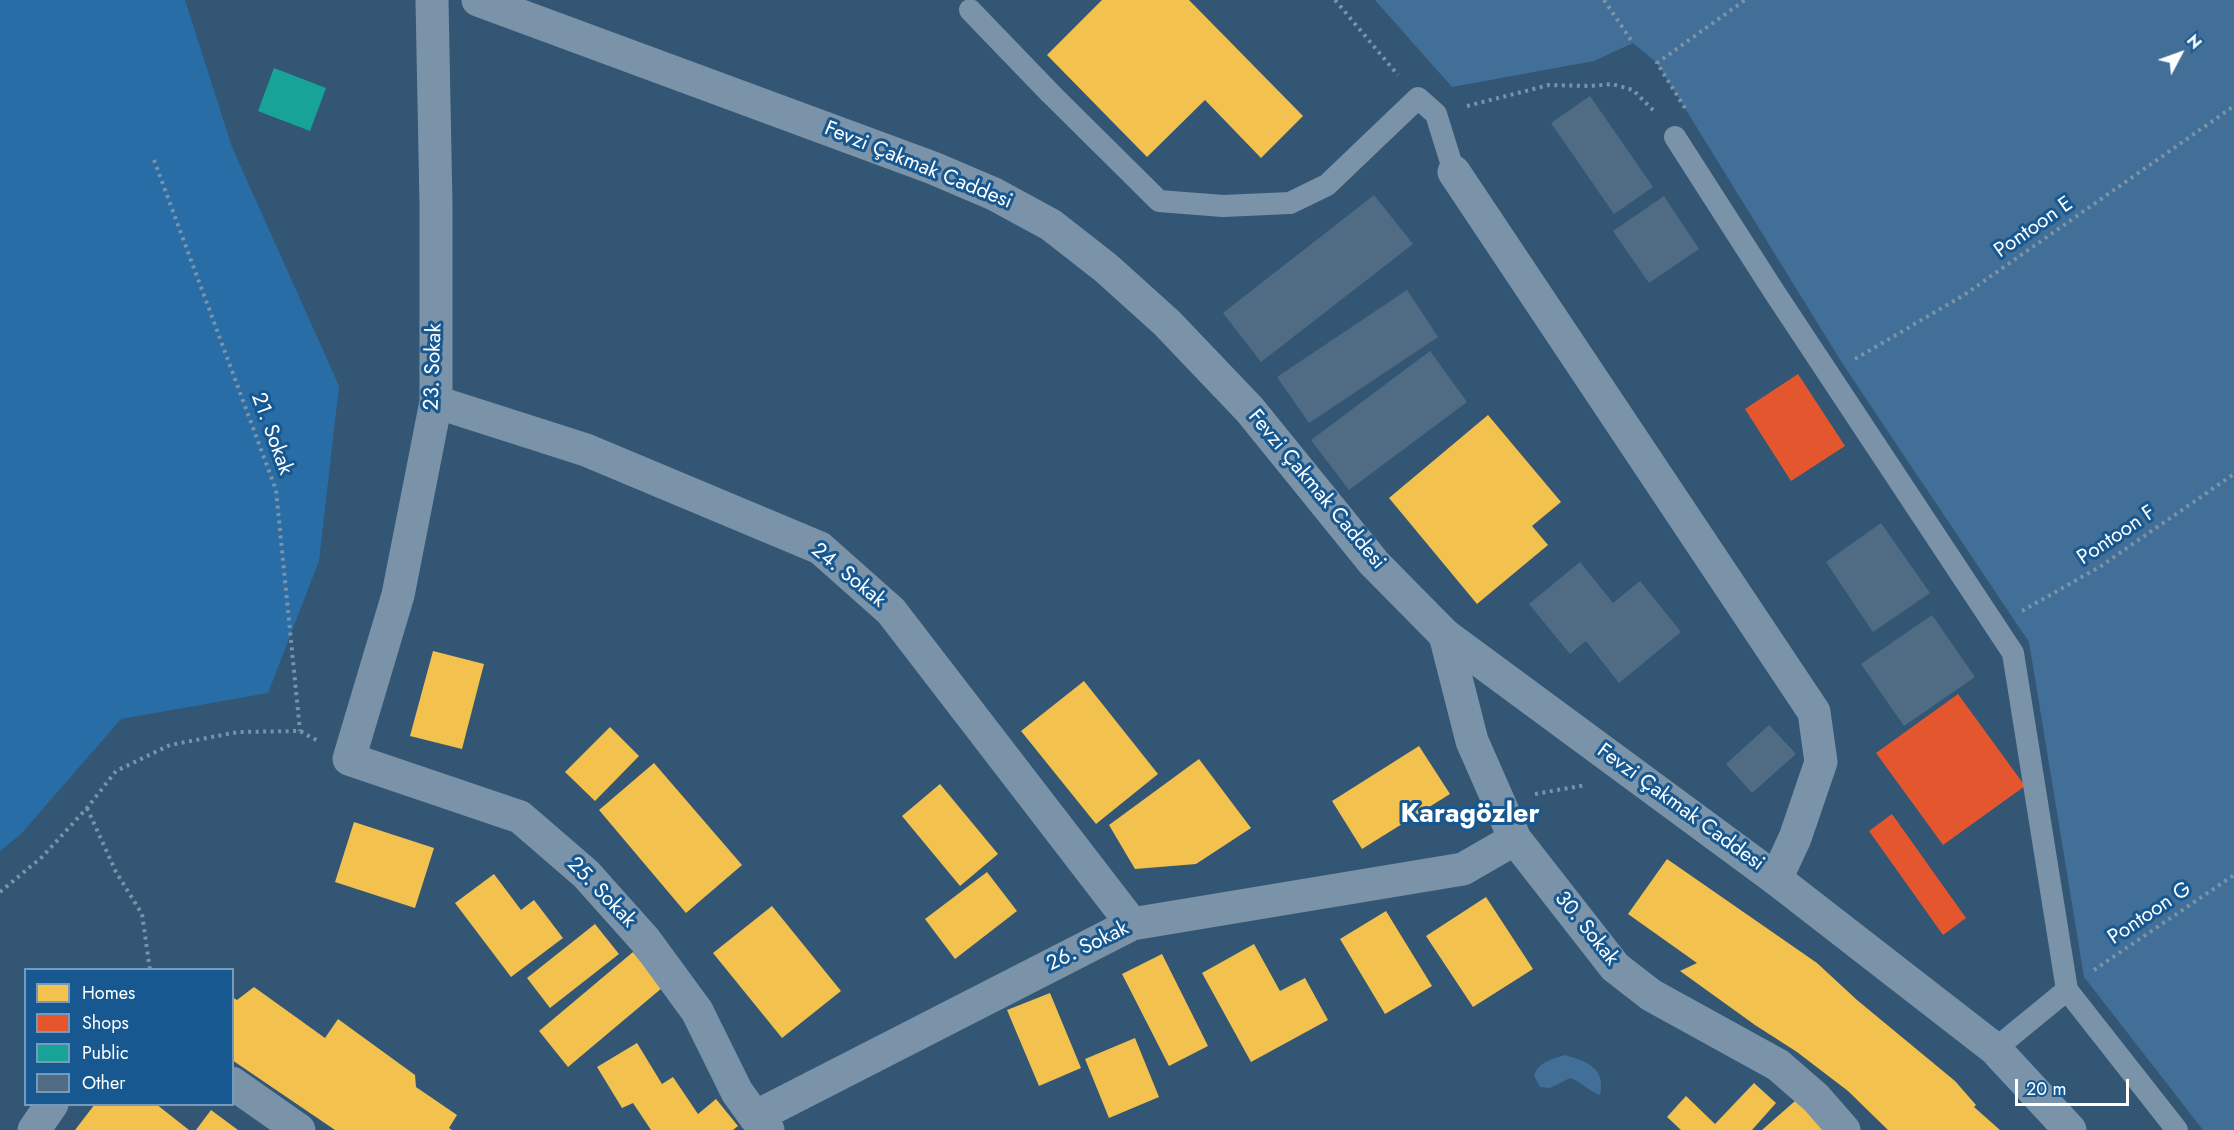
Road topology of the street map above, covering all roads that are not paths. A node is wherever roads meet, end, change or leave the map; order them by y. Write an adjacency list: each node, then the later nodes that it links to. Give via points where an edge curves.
1 (432, 0): 6 (street, 23. Sokak)
2 (478, 0): 7 (street, Fevzi Çakmak Caddesi, via 933,168 994,194 1051,225 1106,268 1176,332 1250,410 1374,563)
3 (970, 10): 5 (lane, via 1159,201 1224,206 1290,204 1327,185 1418,98 1436,114)
4 (1675, 137): 12 (lane, via 2013,653)
5 (1454, 172): 10 (street, via 1814,712 1821,762 1795,838)
6 (436, 402): 8 (street, 23. Sokak, via 398,595); 11 (street, 24. Sokak, via 586,450 820,548 891,611)
7 (1445, 635): 9 (street, 30. Sokak, via 1472,741); 10 (street, Fevzi Çakmak Caddesi)
8 (349, 759): 16 (street, 25. Sokak, via 520,817 586,874 645,940 697,1011 737,1092)
9 (1515, 839): 11 (street, 26. Sokak, via 1463,869); 19 (street, 30. Sokak, via 1615,967 1651,995 1778,1065 1816,1098)
10 (1776, 879): 13 (street, Fevzi Çakmak Caddesi)
11 (1132, 924): 16 (street, 26. Sokak)
12 (2067, 990): 13 (lane); 21 (lane)
13 (1995, 1050): 20 (street, Fevzi Çakmak Caddesi)
14 (234, 1084): 18 (street)
15 (51, 1106): 17 (street)
16 (762, 1123)
17 (34, 1130)
18 (299, 1130)
19 (1844, 1130)
20 (2070, 1130)
21 (2177, 1130)

